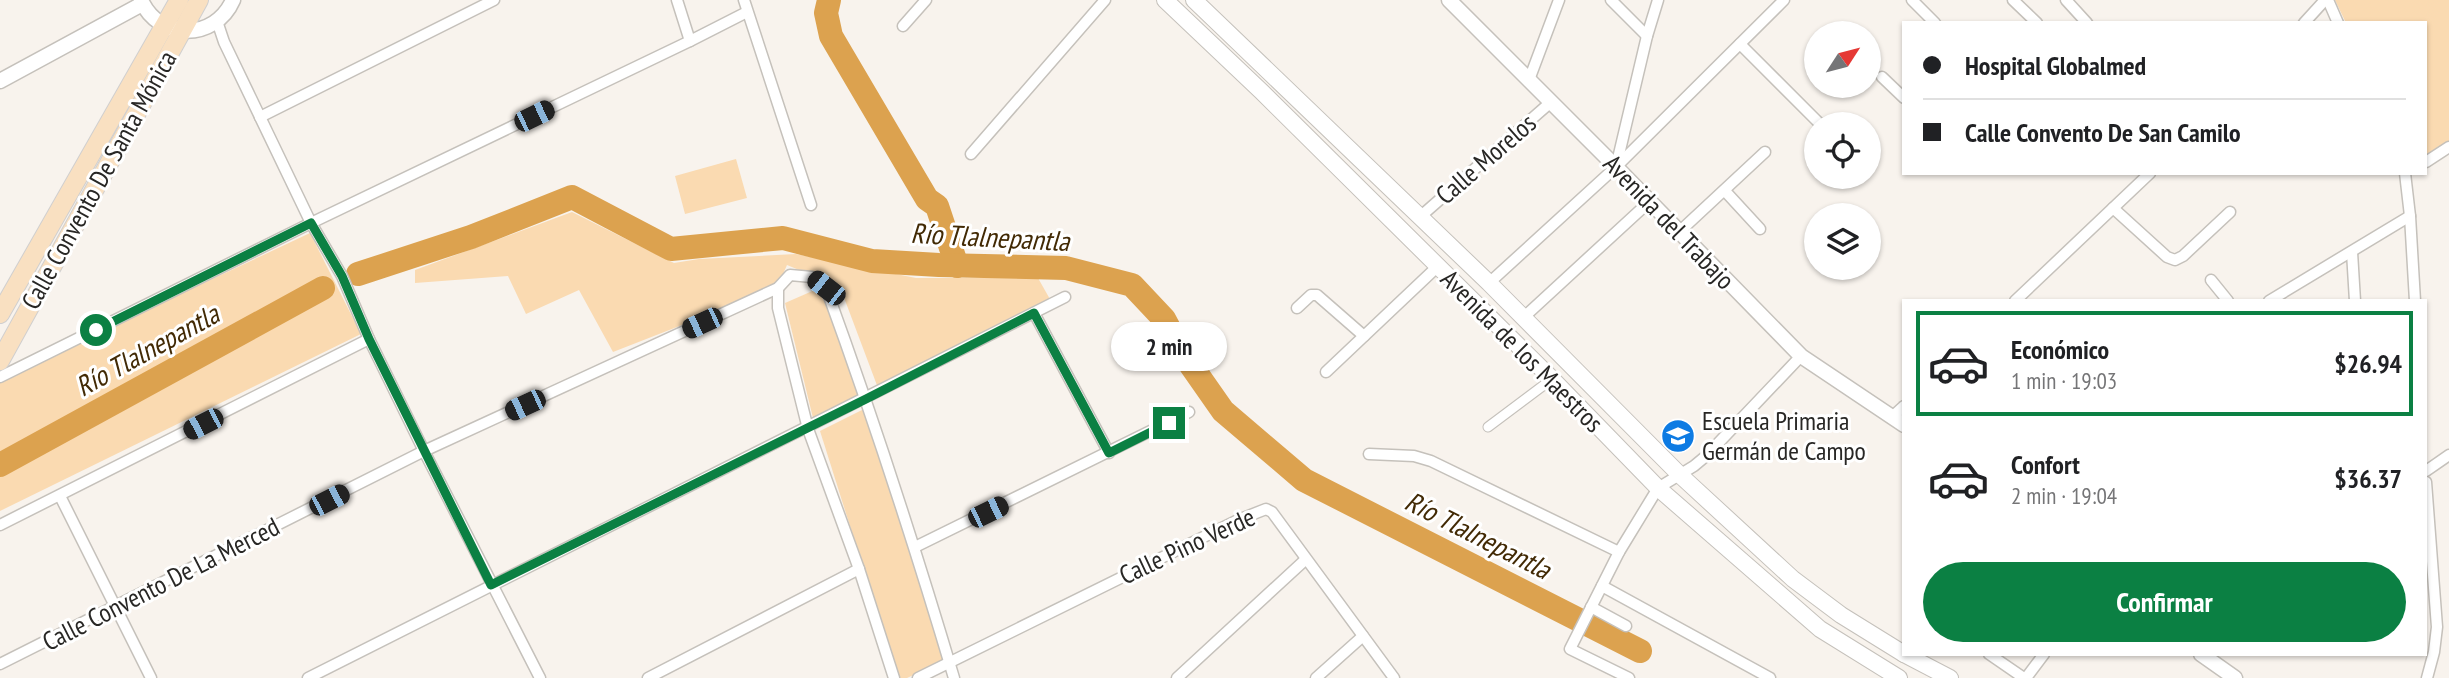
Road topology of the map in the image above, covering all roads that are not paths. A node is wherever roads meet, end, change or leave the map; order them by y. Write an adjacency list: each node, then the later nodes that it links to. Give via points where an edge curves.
1 (179, 0): 28 (main road, Calle Convento De Santa Mónica)
2 (199, 0): 28 (main road, Calle Convento De Santa Mónica)
3 (233, 0): 21 (street)
4 (494, 0): 38 (street)
5 (677, 0): 30 (street)
6 (926, 0): 27 (street)
7 (1105, 0): 41 (street)
8 (1165, 0): 57 (main road, Avenida de los Maestros)
9 (1194, 0): 51 (main road, Avenida de los Maestros)
10 (1449, 0): 33 (street, Avenida del Trabajo)
11 (1559, 0): 33 (street)
12 (1611, 0): 29 (street)
13 (1658, 0): 29 (street)
14 (1784, 0): 31 (street)
15 (1912, 0): 22 (street)
16 (2013, 0): 23 (street)
17 (2066, 0): 24 (street)
18 (2327, 0): 25 (street); 26 (street)
19 (141, 2): 28 (street, via 148,13); 34 (street)
20 (745, 6): 30 (street); 48 (street)
21 (217, 21): 28 (street, via 202,30); 38 (street)
22 (1933, 21)
23 (2034, 21)
24 (2085, 21)
25 (2306, 21)
26 (2337, 21)
27 (903, 26)
28 (173, 29): 69 (main road, Calle Convento De Santa Mónica); 74 (main road, Calle Convento De Santa Mónica)
29 (1647, 36): 43 (street)
30 (691, 41): 53 (street)
31 (1740, 44): 37 (street); 43 (street)
32 (1882, 77): 35 (street)
33 (1529, 80): 36 (street, Avenida del Trabajo)
34 (0, 81)
35 (1902, 96)
36 (1551, 102): 43 (street, Avenida del Trabajo); 51 (street, Calle Morelos)
37 (1808, 112)
38 (260, 117): 53 (street)
39 (2449, 147): 42 (street)
40 (1765, 152): 46 (street)
41 (971, 154)
42 (2427, 161)
43 (1616, 167): 47 (street, Avenida del Trabajo); 59 (street)
44 (2148, 175): 49 (street)
45 (2404, 175): 52 (street)
46 (1725, 191): 54 (street); 55 (street)
47 (1649, 202): 55 (street, Avenida del Trabajo); 70 (street)
48 (811, 205)
49 (2113, 208): 50 (street, via 2175,260); 62 (street)
50 (2230, 212)
51 (1420, 216): 59 (main road, Avenida de los Maestros)
52 (2410, 216): 56 (street); 66 (street)
53 (311, 223): 72 (street, via 344,280); 76 (street)
54 (1760, 229)
55 (1679, 232): 73 (street, Avenida del Trabajo)
56 (2352, 252): 64 (street); 65 (street)
57 (1437, 267): 71 (street); 77 (main road, Avenida de los Maestros)
58 (2211, 279): 63 (street)
59 (1489, 283): 70 (main road, Avenida de los Maestros)
60 (778, 288): 78 (street, via 790,275 812,277 826,288); 82 (street, via 778,308); 83 (street, Calle Convento De La Merced)
61 (1065, 297): 68 (street)
62 (2017, 299)
63 (2226, 299)
64 (2272, 299)
65 (2356, 299)
66 (2415, 299)
67 (1297, 308): 71 (street, via 1317,295)
68 (1034, 313): 78 (street); 84 (street)
69 (0, 314)
70 (1524, 317): 88 (main road, Avenida de los Maestros)
71 (1364, 336): 75 (street)
72 (369, 339): 83 (street); 91 (street)
73 (1801, 356): 80 (street, Avenida del Trabajo); 88 (street, via 1706,456)
74 (0, 361)
75 (1326, 372)
76 (0, 377)
77 (1552, 379): 81 (street); 89 (main road, Avenida de los Maestros)
78 (866, 399): 82 (street); 93 (street)
79 (1189, 412): 84 (street)
80 (1898, 421)
81 (1489, 428)
82 (808, 429): 96 (street); 97 (street)
83 (424, 452): 97 (street); 99 (street, Calle Convento De La Merced)
84 (1109, 453): 93 (street)
85 (1369, 454): 94 (street, via 1431,461)
86 (2449, 454): 87 (street)
87 (2427, 470)
88 (1679, 475): 89 (street); 103 (main road, Avenida de los Maestros, via 1793,579)
89 (1658, 488): 94 (street); 122 (main road, Avenida de los Maestros, via 1820,629)
90 (2427, 495): 126 (street, via 2437,627)
91 (60, 496): 92 (street); 99 (street)
92 (0, 525)
93 (915, 547): 108 (street)
94 (1619, 552): 98 (street)
95 (1305, 559): 102 (street, Calle Pino Verde); 108 (street, Calle Pino Verde, via 1272,512 1263,509); 117 (street)
96 (859, 569): 113 (street); 114 (street)
97 (491, 585): 111 (street); 112 (street)
98 (1602, 586): 100 (street); 121 (street)
99 (115, 608): 109 (street, Calle Convento De La Merced); 110 (street)
100 (1590, 611): 101 (street); 120 (street, via 1570,649)
101 (1626, 626)
102 (1363, 636): 118 (street); 119 (street, Calle Pino Verde)
103 (1902, 653)
104 (1908, 656): 123 (main road, Avenida de los Maestros)
105 (1992, 656): 124 (street)
106 (2042, 656): 124 (street)
107 (2204, 656): 125 (street)
108 (949, 662): 115 (street, Calle Pino Verde); 116 (street)
109 (0, 664)
110 (151, 678)
111 (308, 678)
112 (540, 678)
113 (648, 678)
114 (894, 678)
115 (918, 678)
116 (954, 678)
117 (1177, 678)
118 (1316, 678)
119 (1394, 678)
120 (1629, 678)
121 (1770, 678)
122 (1899, 678)
123 (1950, 678)
124 (2025, 678)
125 (2235, 678)
126 (2427, 678)

